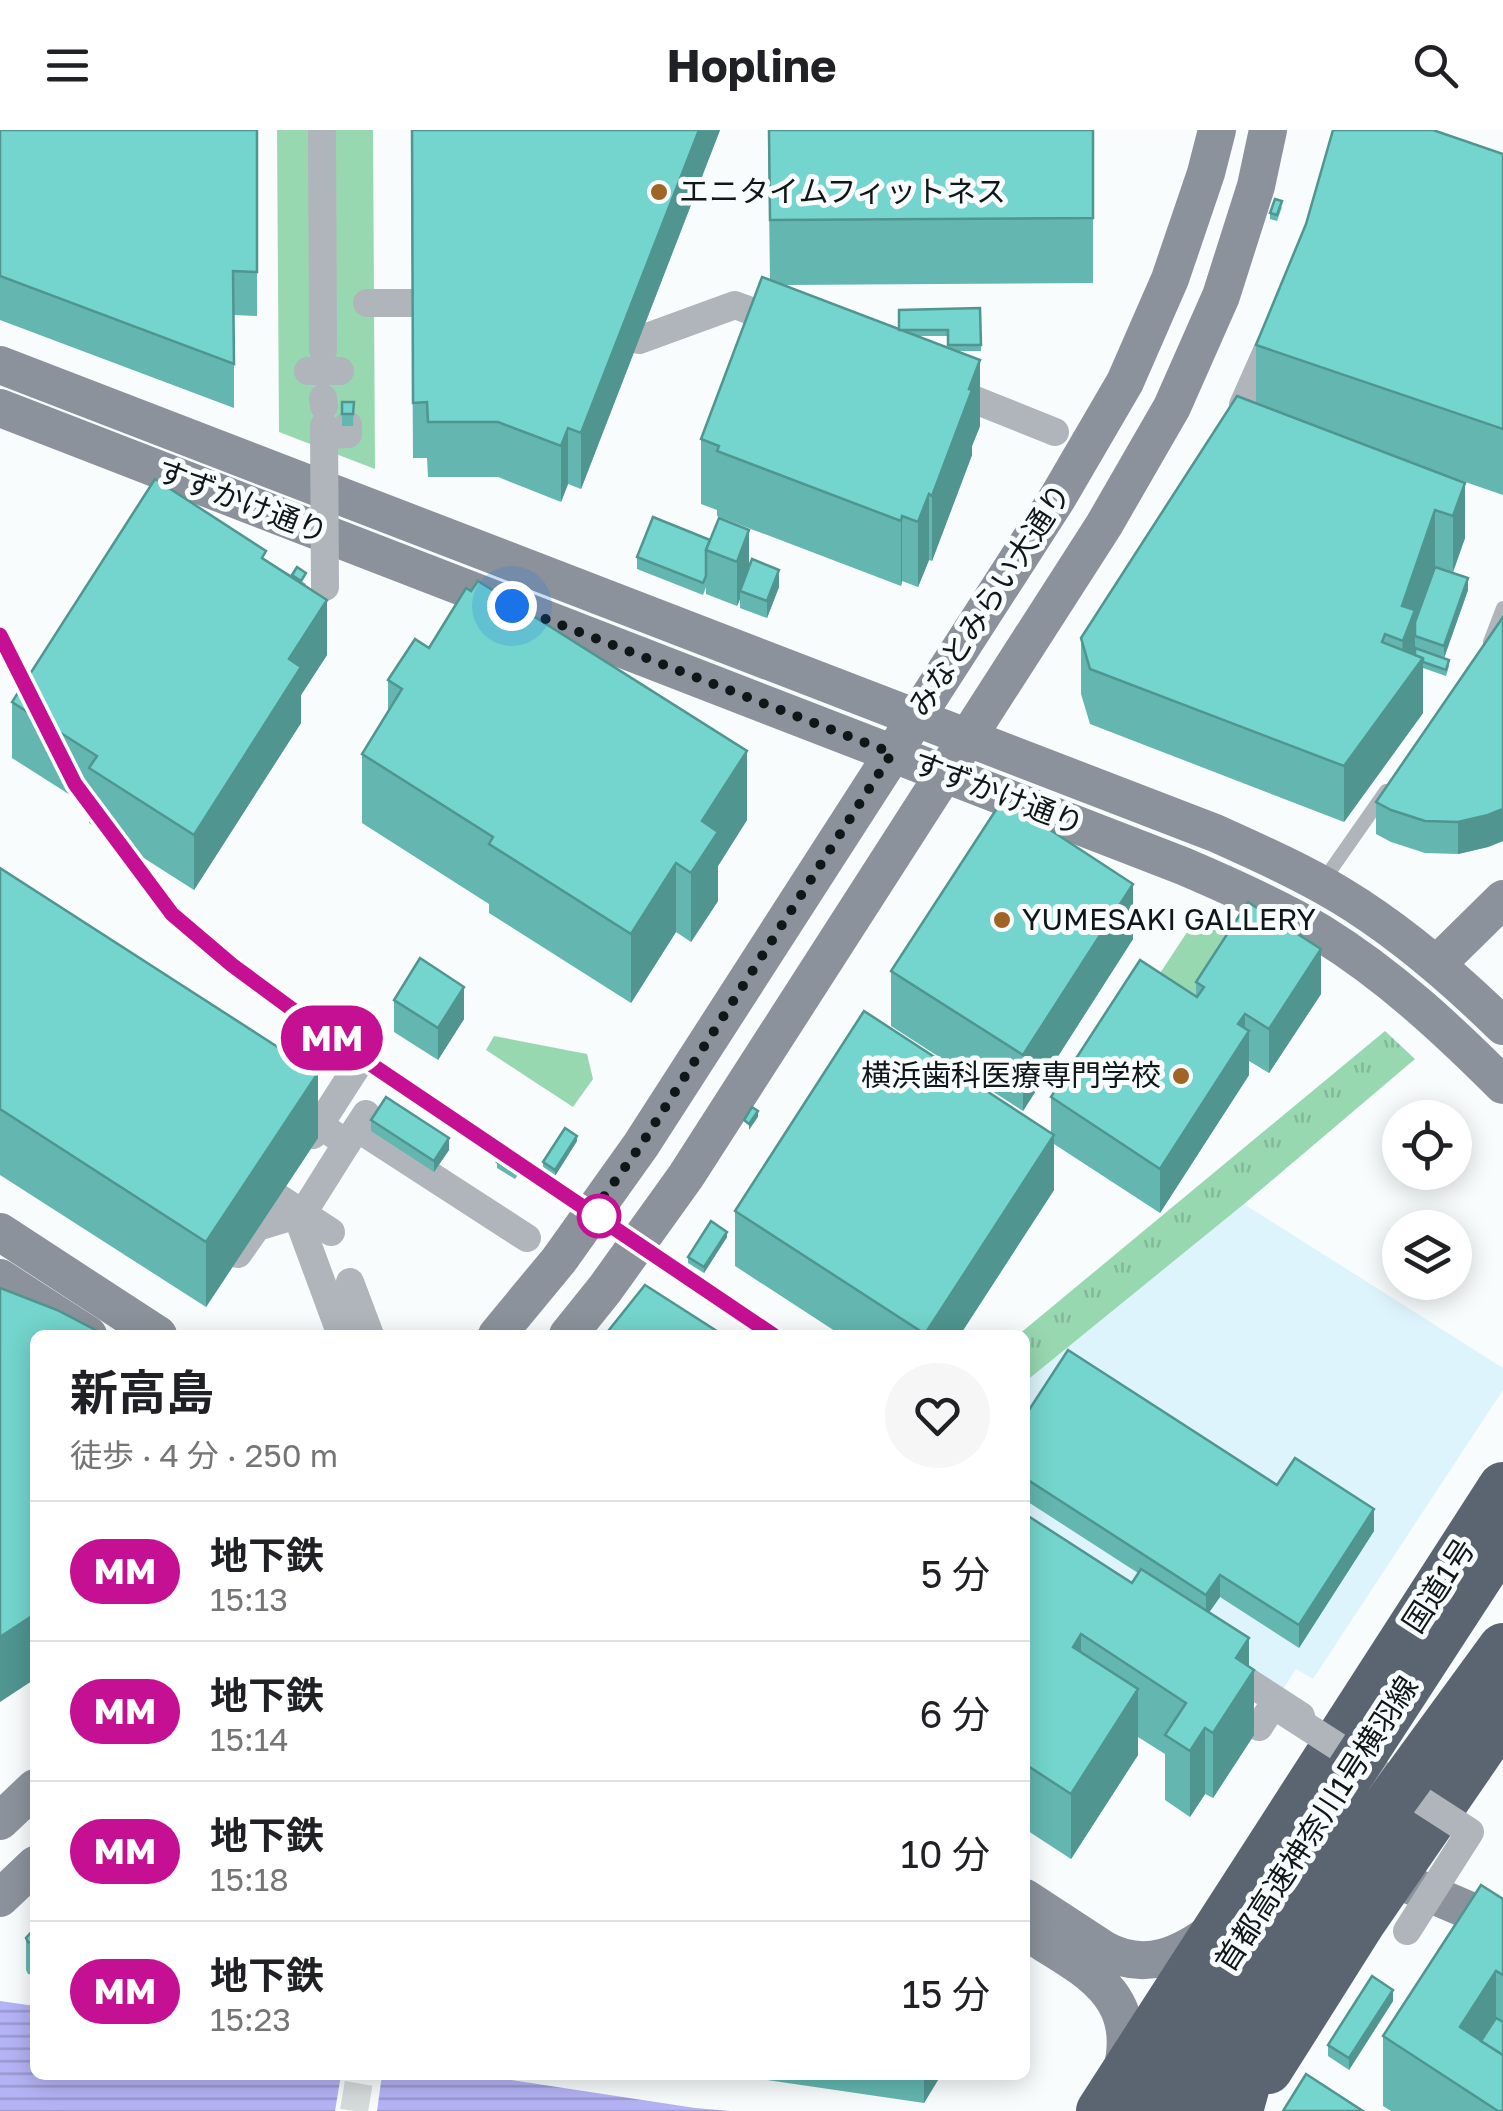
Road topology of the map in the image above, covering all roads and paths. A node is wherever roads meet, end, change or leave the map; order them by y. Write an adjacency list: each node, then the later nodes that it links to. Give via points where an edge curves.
1 (322, 130): 14 (street, bridge, via 326,390)
2 (1217, 130): 17 (street, みなとみらい大通り, via 1170,279 1125,382)
3 (1268, 130): 18 (street, みなとみらい大通り, via 1221,296 1172,407)
4 (367, 302): 5 (street)
5 (412, 304)
6 (1279, 321): 11 (street)
7 (800, 330): 8 (street, via 735,305)
8 (639, 340)
9 (0, 365): 17 (street, すずかけ通り)
10 (928, 381): 13 (street)
11 (1243, 405)
12 (0, 408): 19 (street, すずかけ通り)
13 (1055, 432)
14 (314, 594)
15 (1503, 608): 16 (lane)
16 (1478, 660)
17 (915, 717): 18 (street, すずかけ通り); 19 (street, みなとみらい大通り)
18 (967, 738): 20 (street, みなとみらい大通り); 22 (street, すずかけ通り, via 1215,833)
19 (892, 753): 20 (street, すずかけ通り); 41 (street, みなとみらい大通り, via 641,1145)
20 (944, 774): 28 (street, すずかけ通り, via 1198,872 1320,933 1411,998); 42 (street, みなとみらい大通り, via 686,1176)
21 (1398, 774): 22 (lane)
22 (1321, 884): 24 (street, すずかけ通り)
23 (1490, 912): 24 (street, via 1464,931 1419,935); 25 (street)
24 (1388, 928): 25 (street, すずかけ通り)
25 (1437, 964): 26 (street, すずかけ通り)
26 (1503, 1026)
27 (356, 1068): 30 (street, bridge)
28 (1503, 1085)
29 (357, 1128): 30 (street); 30 (street, via 278,1113); 33 (street)
30 (289, 1179): 32 (street); 34 (street); 40 (street, bridge)
31 (0, 1232): 39 (street)
32 (331, 1232)
33 (527, 1238)
34 (227, 1271)
35 (0, 1278): 38 (street)
36 (350, 1282): 37 (street)
37 (367, 1319)
38 (80, 1330)
39 (150, 1330)
40 (339, 1330)
41 (501, 1330)
42 (572, 1330)
43 (1503, 1487): 61 (highway, 国道1号)
44 (1503, 1538): 66 (highway, 首都高速神奈川1号横羽線, bridge)
45 (1503, 1561): 65 (highway, 国道1号, via 1282,1895)
46 (1503, 1590): 67 (highway)
47 (1503, 1617): 70 (highway, via 1294,1940)
48 (1503, 1648): 68 (highway, bridge, via 1368,1833)
49 (1206, 1655): 51 (street)
50 (1503, 1672): 69 (highway, via 1343,1904)
51 (1286, 1709): 53 (street, via 1273,1705 1259,1727); 62 (street, bridge, via 1470,1832)
52 (1503, 1715): 57 (highway)
53 (1254, 1724)
54 (30, 1793): 55 (street)
55 (0, 1821)
56 (30, 1870): 58 (street)
57 (1392, 1877): 60 (street); 70 (highway)
58 (0, 1898)
59 (1030, 1902): 64 (street)
60 (1503, 1925)
61 (1218, 1928): 64 (street, via 1155,1960); 65 (highway, 国道1号)
62 (1407, 1931)
63 (1030, 1933): 64 (street)
64 (1096, 1960): 66 (street, via 1125,2023)
65 (1146, 2038): 66 (highway, 国道1号)
66 (1117, 2101)
67 (1160, 2111)
68 (1186, 2111)
69 (1212, 2111)
70 (1239, 2111)

